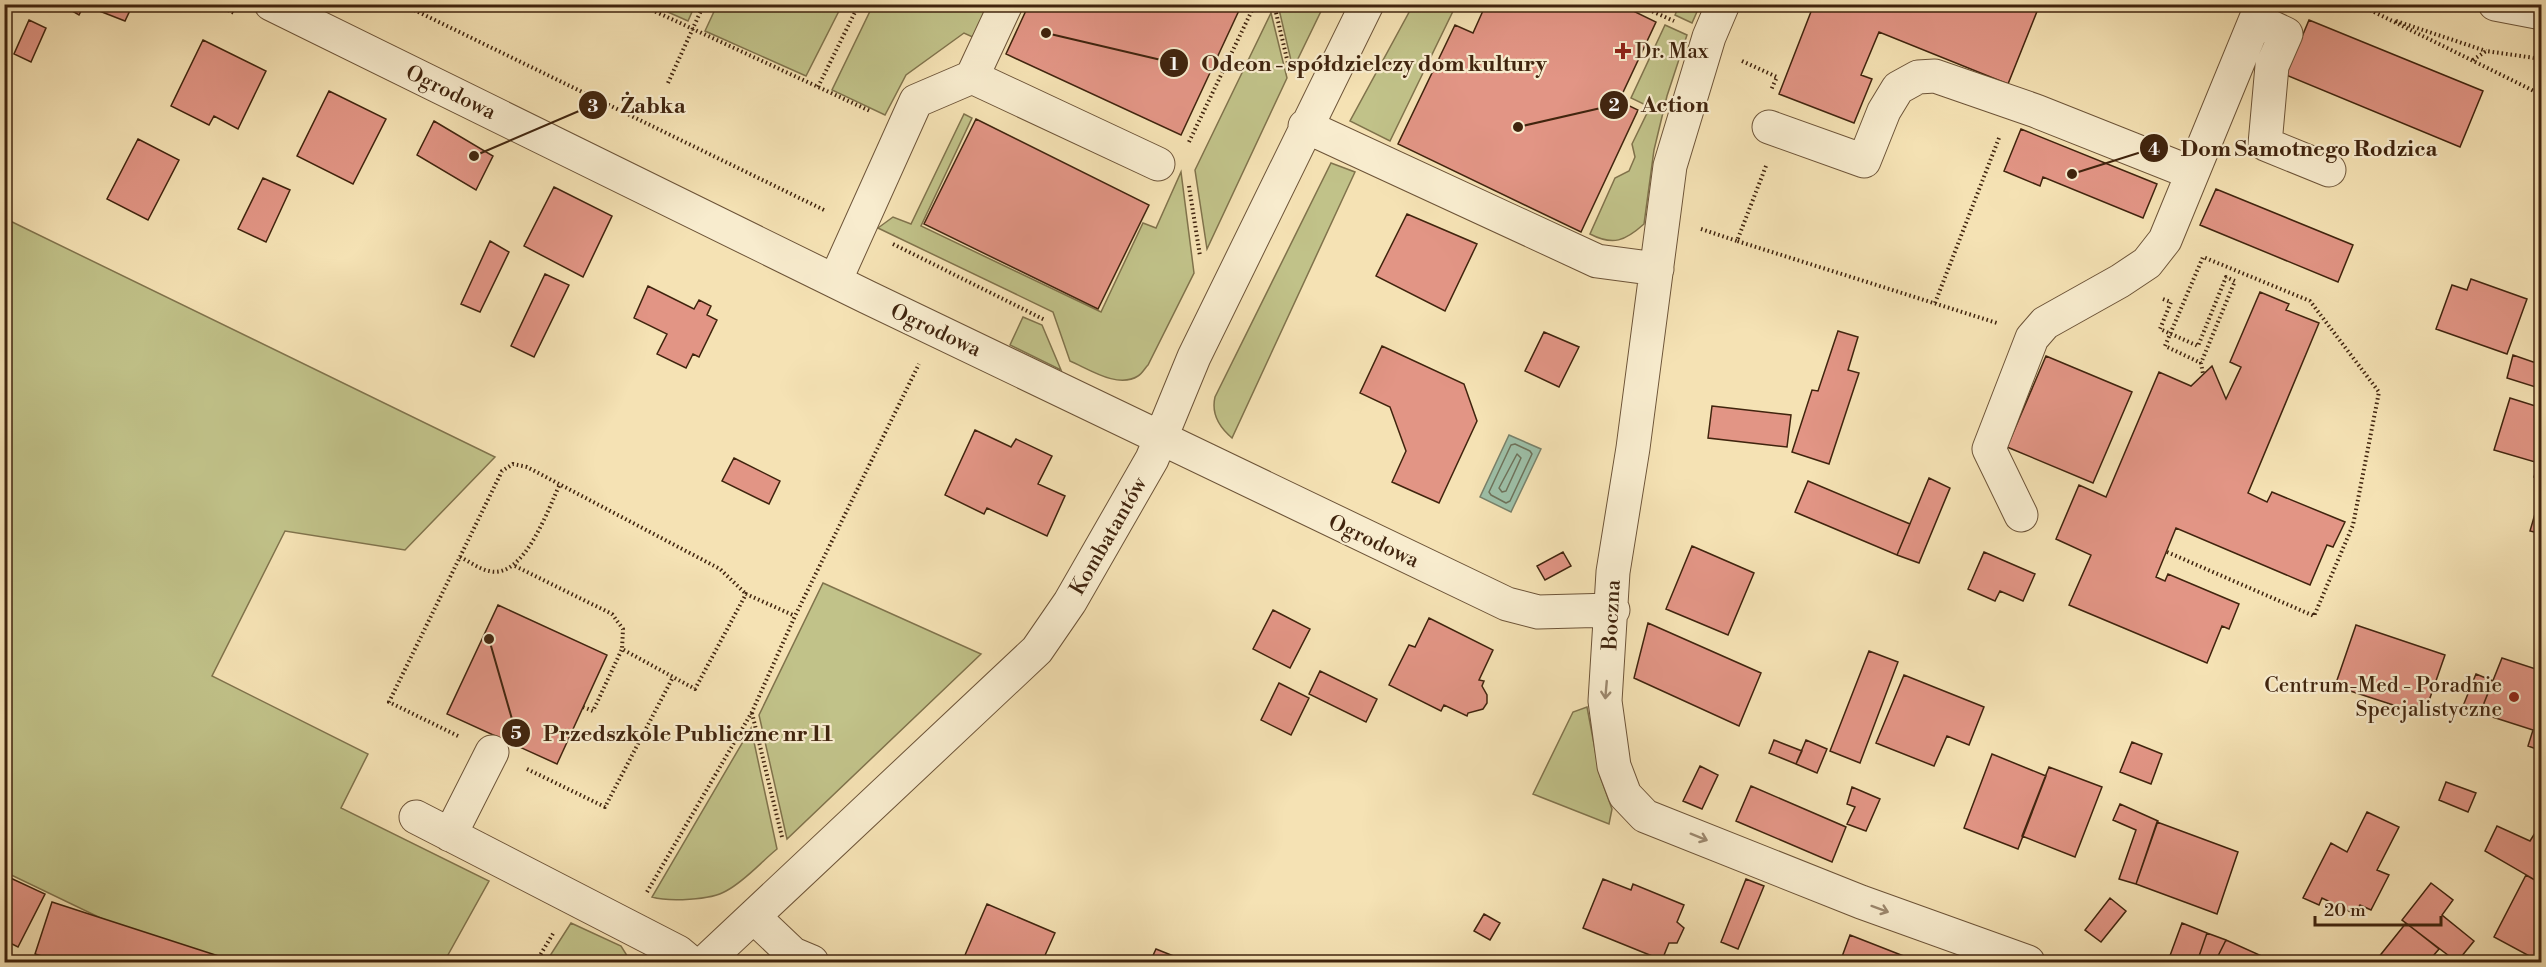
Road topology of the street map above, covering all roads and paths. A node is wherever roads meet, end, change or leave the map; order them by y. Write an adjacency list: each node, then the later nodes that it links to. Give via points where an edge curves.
1 (272, 4): 38 (street, Ogrodowa)
2 (402, 4): 35 (path)
3 (639, 4): 18 (path)
4 (704, 4): 18 (path)
5 (859, 4): 26 (path)
6 (1006, 4): 23 (street)
7 (1255, 4): 32 (path)
8 (1274, 4): 24 (path)
9 (1366, 4): 28 (street, Kombatantów)
10 (1636, 4): 17 (path)
11 (1723, 4): 37 (street, Boczna, via 1709,37 1670,166)
12 (2358, 4): 16 (path)
13 (2495, 4): 15 (street)
14 (2259, 12): 33 (street, via 2286,34 2272,66 2265,144); 34 (street)
15 (2541, 13)
16 (2376, 14): 19 (path); 22 (path)
17 (1673, 21)
18 (693, 30): 25 (path); 26 (path)
19 (2486, 51): 21 (path); 22 (path)
20 (1736, 59): 30 (path, via 1777,77 1757,122)
21 (2541, 59)
22 (2472, 60): 27 (path)
23 (972, 76): 29 (street, via 916,101); 32 (street)
24 (1292, 81)
25 (668, 82)
26 (818, 87): 29 (path)
27 (2541, 95)
28 (1305, 126): 37 (street, via 1597,261); 46 (street, Kombatantów, via 1194,357)
29 (904, 127): 35 (street)
30 (1769, 127): 34 (street, via 1864,161 1898,88 1918,78 1935,76); 39 (path, via 1774,146 1737,241)
31 (1995, 148): 39 (path)
32 (1171, 159): 36 (path)
33 (2329, 170)
34 (2192, 173): 42 (street, via 2165,240 2147,263 2044,323)
35 (859, 227): 38 (street); 40 (path)
36 (1201, 260)
37 (1657, 269): 53 (street, Boczna, via 1613,572)
38 (835, 281): 46 (street, Ogrodowa)
39 (1935, 303): 42 (path, via 2016,329)
40 (1045, 320)
41 (2171, 334): 44 (path, via 2165,346); 44 (path, via 2198,346 2226,277 2235,281); 49 (path, via 2203,257 2310,301 2379,392 2353,525 2314,616)
42 (2032, 338): 48 (street, via 1989,449)
43 (923, 355): 54 (path)
44 (2201, 363): 45 (path)
45 (2203, 374)
46 (1161, 436): 53 (street, Ogrodowa, via 1507,604 1538,612); 64 (street, Kombatantów, via 1120,516 1037,650)
47 (560, 484): 50 (path, via 527,467 513,464 502,471); 51 (path, via 528,550); 52 (path, via 720,569)
48 (2021, 515)
49 (2167, 552)
50 (460, 557): 51 (path, via 491,572); 59 (path, via 389,702)
51 (515, 566): 55 (path, via 612,614 623,629)
52 (746, 594): 54 (path); 56 (path, via 695,689)
53 (1613, 610): 70 (street, Boczna, one-way to 70, via 1605,701 1614,766 1625,795 1645,816)
54 (795, 616): 58 (path)
55 (622, 649): 56 (path); 57 (path, via 593,711)
56 (673, 677): 59 (path, via 605,807)
57 (584, 707)
58 (752, 712): 62 (path); 63 (path)
59 (492, 752): 61 (street)
60 (416, 818): 61 (street)
61 (450, 835): 67 (street, via 678,952)
62 (783, 839)
63 (641, 902)
64 (754, 917): 68 (street, Kombatantów); 69 (street, via 793,954)
65 (557, 927): 66 (path)
66 (536, 963)
67 (690, 963)
68 (705, 963)
69 (812, 963)
70 (2028, 963)

